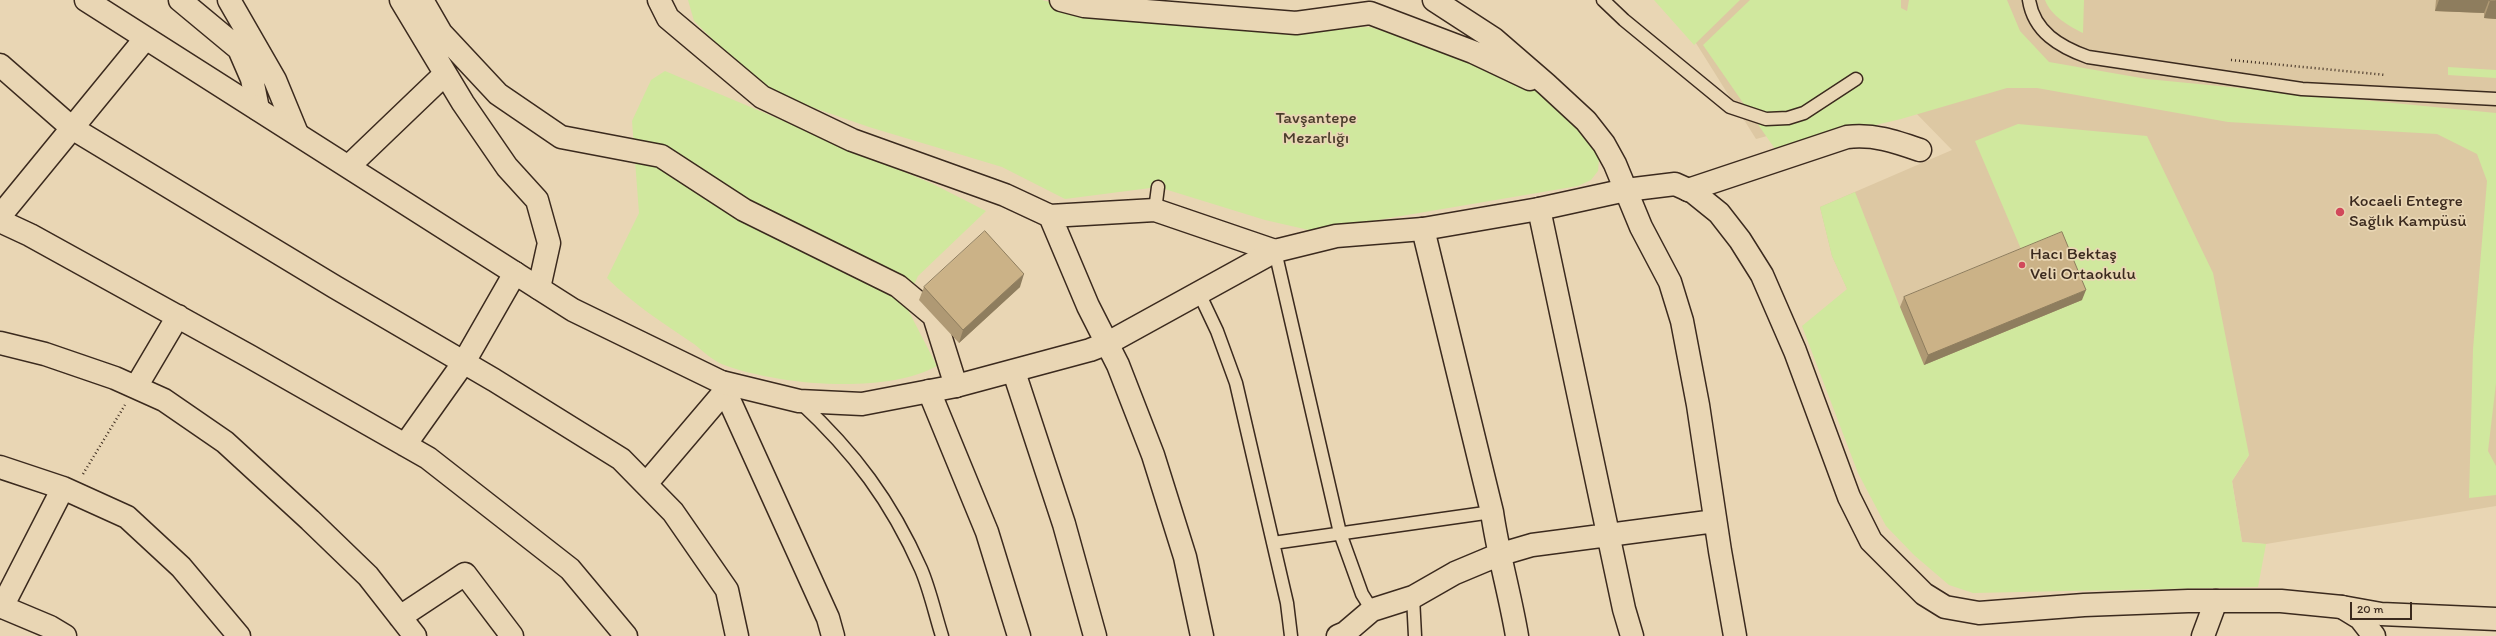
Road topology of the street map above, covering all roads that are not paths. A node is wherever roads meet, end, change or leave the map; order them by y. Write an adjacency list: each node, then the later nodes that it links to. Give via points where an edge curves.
1 (86, 0): 11 (street)
2 (180, 0): 17 (street, via 239,49 252,79)
3 (229, 0): 19 (street, via 275,80)
4 (401, 0): 13 (street)
5 (422, 0): 40 (street, via 440,33 498,94 561,137 661,156 744,210 898,286 934,316)
6 (659, 0): 28 (street, via 668,18 762,97 852,140 1005,195)
7 (1061, 0): 15 (street, via 1084,6 1296,23 1370,13 1473,52 1527,78)
8 (1434, 0): 15 (street, via 1494,38)
9 (1603, 0): 14 (lane, via 1730,107 1766,118 1788,118 1804,113)
10 (2029, 0): 16 (lane, via 2030,9 2043,30 2064,48 2088,57 2302,90)
11 (145, 39): 17 (street); 18 (street)
12 (0, 65): 18 (street)
13 (445, 74): 21 (street); 33 (street, via 507,167 537,200 549,243)
14 (1856, 79)
15 (1546, 84): 23 (street, via 1586,121 1604,144)
16 (2496, 99)
17 (258, 108): 19 (street)
18 (72, 128): 27 (street); 38 (street)
19 (296, 131): 21 (street)
20 (1920, 150): 24 (street, via 1889,139 1865,135 1846,137)
21 (349, 166): 32 (street)
22 (1158, 187): 26 (lane)
23 (1626, 190): 24 (street, via 1675,184); 25 (street); 50 (street, via 1644,233 1670,282 1682,321 1698,405)
24 (1688, 190): 56 (street, via 1719,213 1762,275 1795,351 1849,497 1871,541 1924,594 1945,607 1979,613 2084,605)
25 (1539, 209): 30 (street); 52 (street)
26 (1155, 210): 28 (street); 31 (street)
27 (0, 216)
28 (1050, 216): 37 (street, via 1088,306)
29 (0, 221): 35 (street)
30 (1424, 229): 31 (street, via 1336,236); 49 (street)
31 (1275, 251): 34 (street); 51 (lane)
32 (516, 273): 33 (street); 38 (street)
33 (539, 288): 42 (street, via 573,310)
34 (1199, 293): 37 (street); 53 (lane, via 1217,330 1236,383)
35 (178, 316): 41 (street); 45 (street)
36 (0, 343): 41 (street, via 45,354)
37 (1108, 343): 39 (street); 72 (street, via 1153,455 1185,557)
38 (464, 362): 45 (street); 47 (street, via 621,459)
39 (1014, 372): 40 (street); 71 (street, via 1064,524)
40 (956, 386): 43 (street)
41 (136, 387): 60 (street, via 164,400 225,442 368,576)
42 (723, 387): 44 (street); 47 (street); 68 (street, via 828,618)
43 (929, 391): 44 (street, via 862,404); 70 (street, via 987,532)
44 (799, 401): 69 (lane, via 834,434 882,494 921,570)
45 (405, 445): 66 (street, via 428,458 570,569)
46 (0, 467): 48 (street)
47 (646, 484): 67 (street, via 673,512 727,590)
48 (68, 490): 57 (street); 63 (street, via 126,517 181,567)
49 (1492, 512): 51 (lane); 54 (street)
50 (1715, 521): 52 (street); 78 (street)
51 (1340, 533): 53 (lane); 59 (lane, via 1362,594)
52 (1609, 535): 54 (street, via 1532,546); 77 (street)
53 (1273, 543): 73 (lane, via 1287,603)
54 (1498, 555): 55 (street, via 1455,573); 76 (street, via 1511,600)
55 (1414, 597): 59 (street); 75 (lane)
56 (2216, 601): 58 (street, via 2281,601); 79 (street)
57 (1, 607): 62 (street, via 50,627)
58 (2342, 607): 61 (street, via 2381,614); 80 (street, via 2360,618)
59 (1372, 610): 74 (street)
60 (400, 617): 64 (street); 65 (street, via 464,574)
61 (2496, 619)
62 (65, 636)
63 (239, 636)
64 (415, 636)
65 (512, 636)
66 (626, 636)
67 (737, 636)
68 (833, 636)
69 (942, 636)
70 (1019, 636)
71 (1095, 636)
72 (1202, 636)
73 (1291, 636)
74 (1338, 636)
75 (1415, 636)
76 (1517, 636)
77 (1632, 636)
78 (1735, 636)
79 (2203, 636)
80 (2374, 636)

